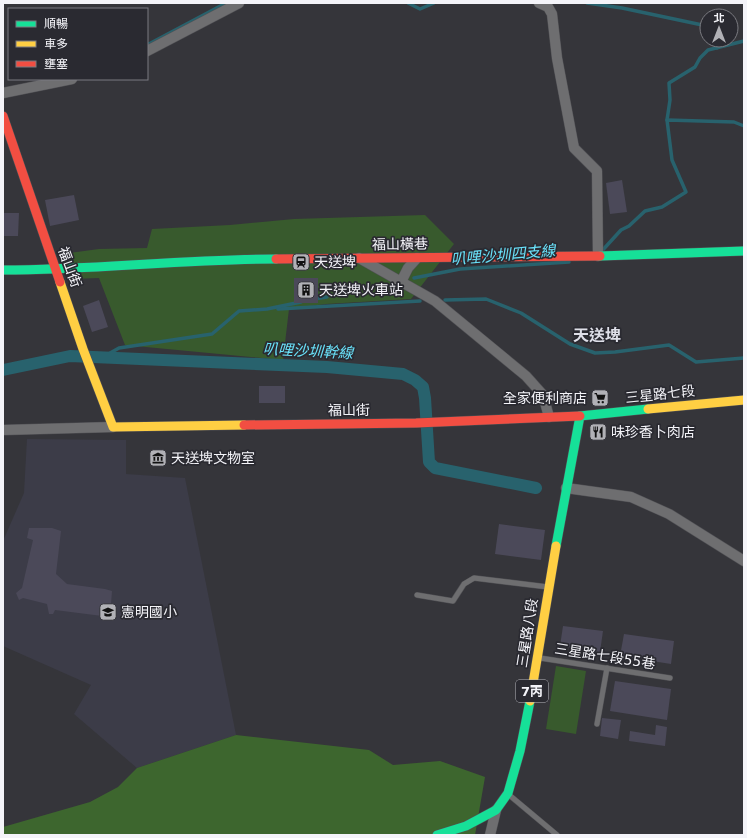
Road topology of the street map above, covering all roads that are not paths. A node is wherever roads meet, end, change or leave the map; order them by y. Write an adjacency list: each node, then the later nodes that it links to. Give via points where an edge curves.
1 (239, 3): 3 (street)
2 (539, 3): 8 (street, via 548,7 552,14 557,58 574,148 597,171)
3 (148, 50)
4 (67, 80): 5 (street)
5 (3, 92)
6 (3, 116): 12 (street, 福山街)
7 (744, 251): 8 (street, 福山橫巷)
8 (598, 256): 10 (street, 福山橫巷)
9 (359, 258): 10 (street, 福山橫巷); 12 (street, 福山橫巷, via 231,259); 13 (street)
10 (417, 258): 13 (street)
11 (3, 270): 12 (street, 福山橫巷)
12 (56, 270): 17 (street, 福山街)
13 (401, 282): 16 (street, via 435,301 526,376 542,396)
14 (744, 400): 15 (street, 三星路七段)
15 (580, 416): 16 (street); 19 (street, 三星路八段 / 7丙)
16 (549, 418): 17 (street, 福山街)
17 (113, 427): 18 (street, 福山街)
18 (3, 430)
19 (566, 488): 20 (street, via 631,497 670,514); 21 (street, 三星路八段 / 7丙)
20 (744, 561)
21 (549, 587): 22 (lane, via 474,578 464,584 453,601); 23 (street, 三星路八段 / 7丙)
22 (417, 595)
23 (537, 657): 24 (lane, 三星路七段55巷); 27 (street, 三星路八段 / 7丙, via 520,751)
24 (606, 668): 25 (lane, 三星路七段55巷); 26 (lane)
25 (670, 678)
26 (597, 724)
27 (508, 793): 28 (street, 三星路八段 / 7丙); 31 (lane)
28 (496, 810): 29 (street, 三星路八段 / 7丙, via 466,826); 30 (street)
29 (437, 835)
30 (490, 835)
31 (557, 835)

